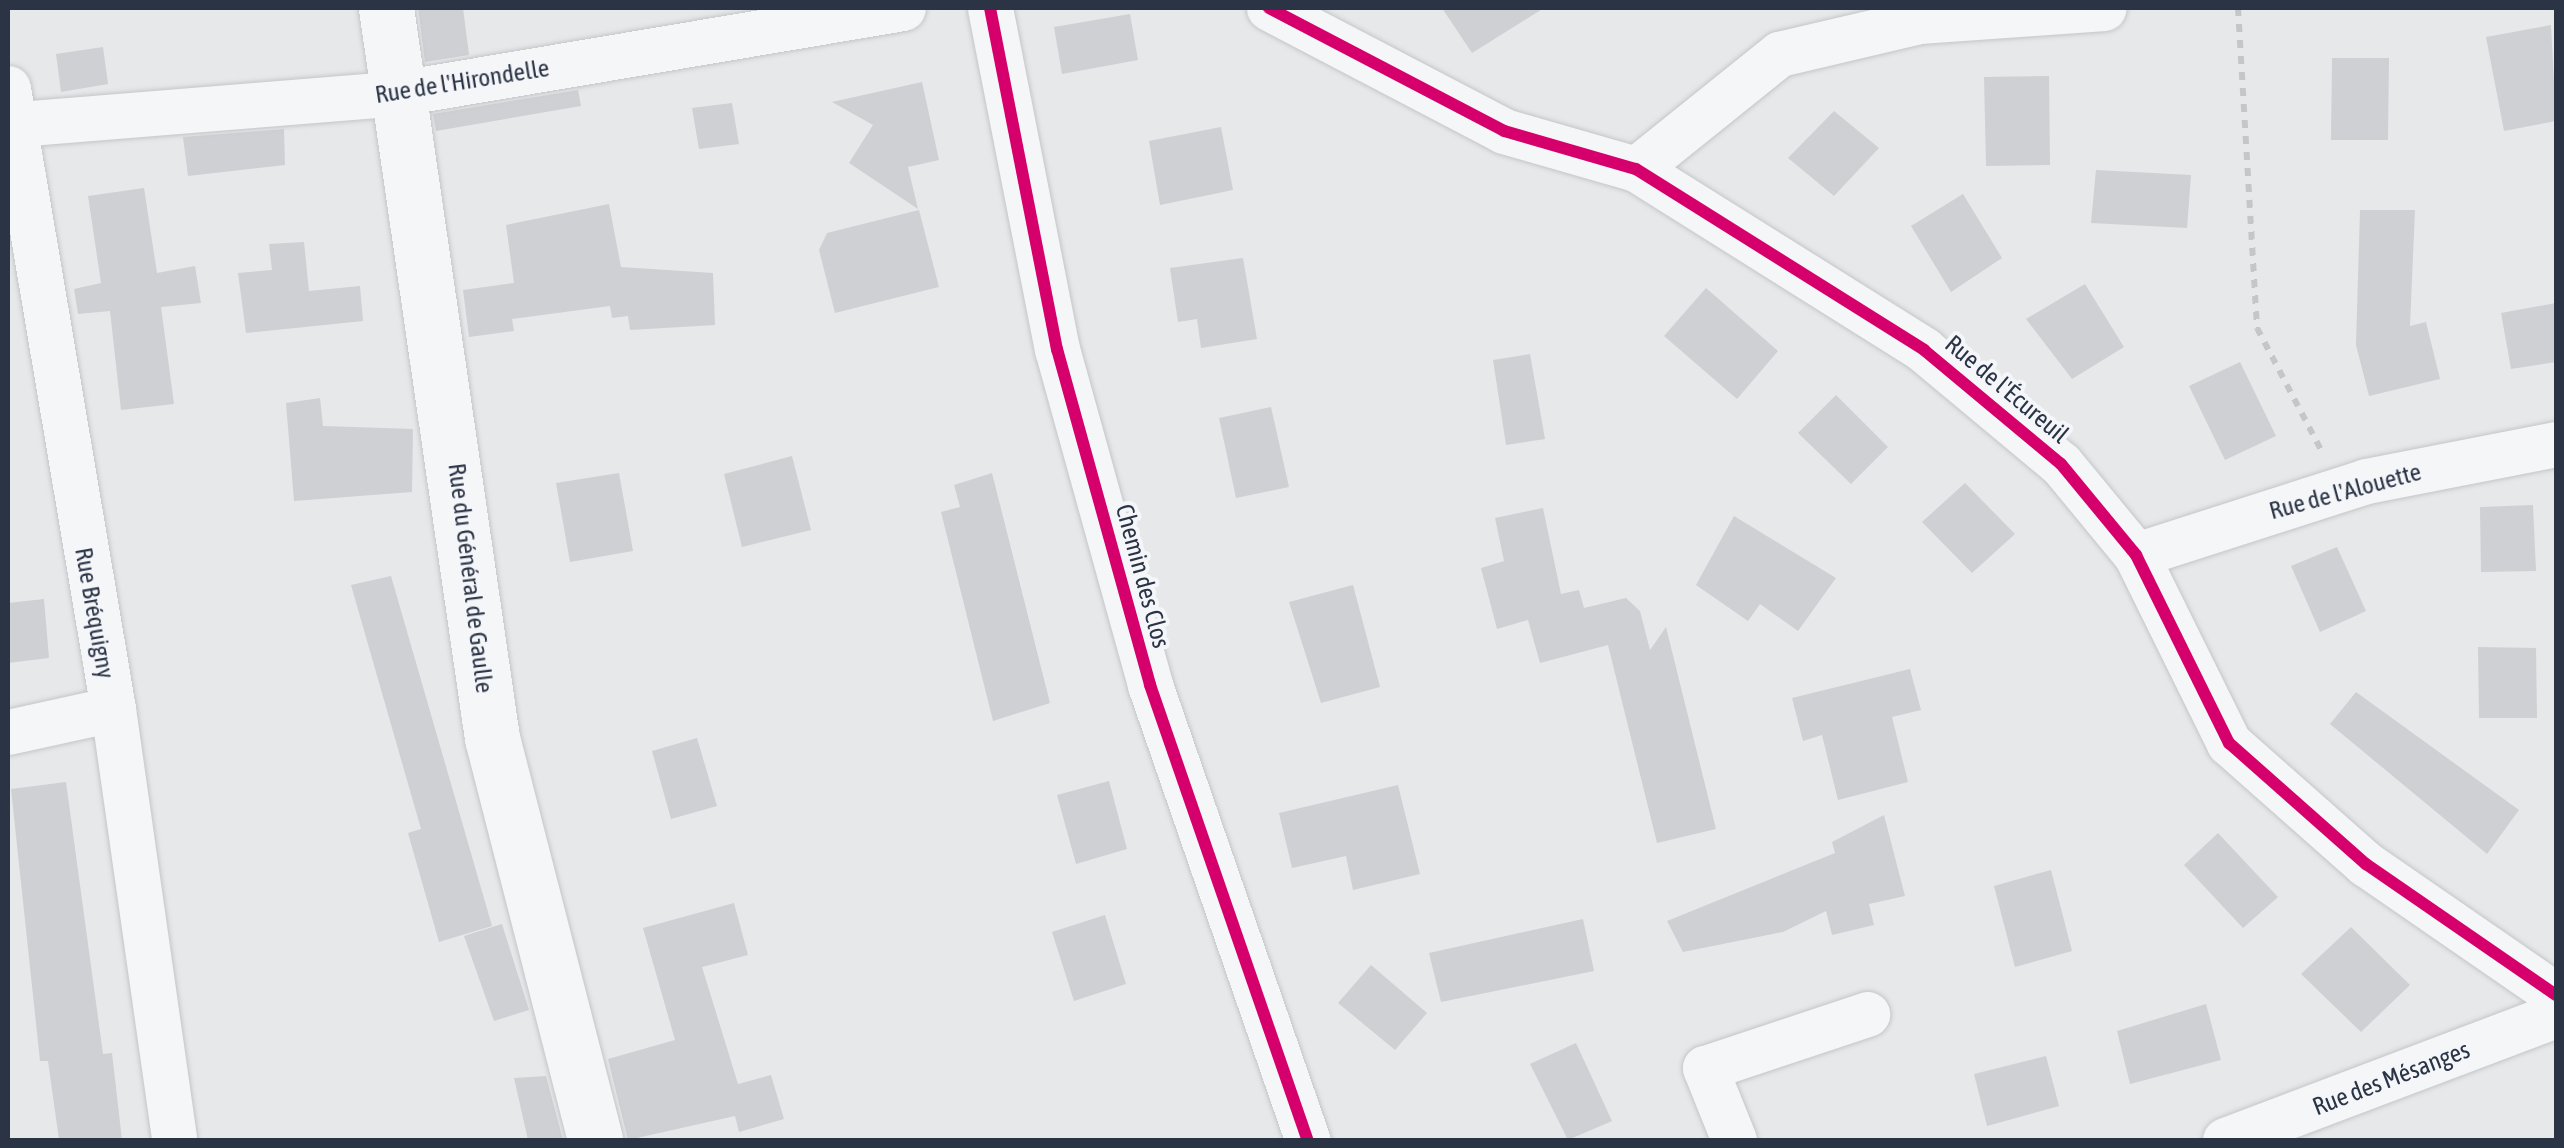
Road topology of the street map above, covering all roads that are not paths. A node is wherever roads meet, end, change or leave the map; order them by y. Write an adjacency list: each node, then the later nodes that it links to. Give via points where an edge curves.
1 (386, 8): 6 (street, Rue du Général de Gaulle)
2 (903, 8): 6 (street, Rue de l'Hirondelle)
3 (990, 8): 18 (street, Chemin des Clos, via 1057,349 1134,630)
4 (1269, 8): 8 (street, Rue de l'Écureuil, via 1504,131)
5 (2104, 8): 8 (street, via 1920,21 1779,54)
6 (400, 93): 7 (street, Rue de l'Hirondelle); 17 (street, Rue du Général de Gaulle, via 492,738)
7 (12, 106): 11 (street, Rue Bréquigny)
8 (1636, 170): 10 (street, Rue de l'Écureuil, via 1924,350 2061,464)
9 (2556, 444): 10 (street, Rue de l'Alouette, via 2341,488)
10 (2136, 554): 13 (street, Rue de l'Écureuil, via 2228,743 2366,864)
11 (113, 710): 12 (street); 16 (street, Rue Bréquigny)
12 (8, 732)
13 (2556, 994)
14 (1867, 1014): 19 (street, via 1705,1068)
15 (2556, 1015): 20 (street, Rue des Mésanges)
16 (174, 1140)
17 (594, 1140)
18 (1308, 1140)
19 (1734, 1140)
20 (2225, 1140)

